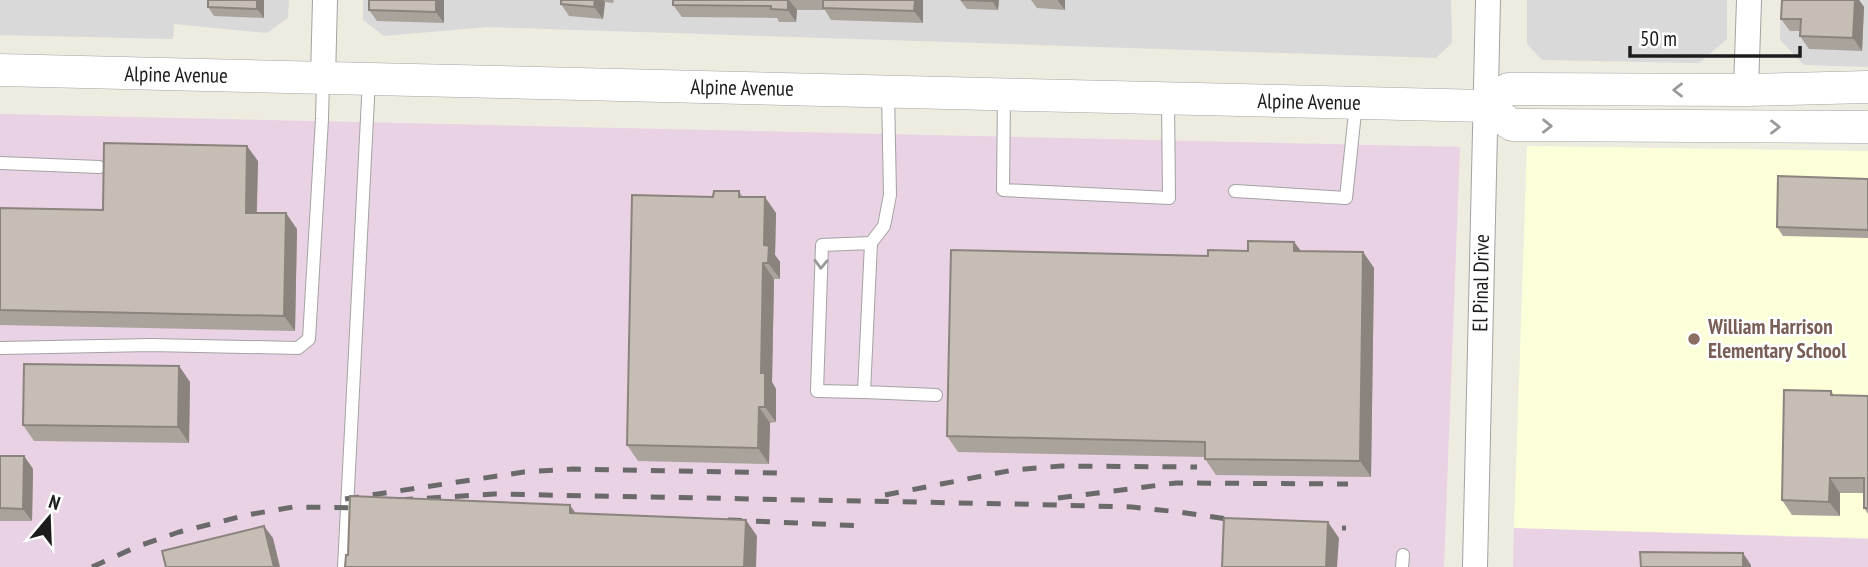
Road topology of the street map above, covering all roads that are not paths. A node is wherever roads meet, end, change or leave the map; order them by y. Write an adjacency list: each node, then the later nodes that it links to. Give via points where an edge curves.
1 (325, 0): 5 (street)
2 (1488, 0): 13 (street, El Pinal Drive)
3 (1749, 0): 8 (street)
4 (0, 70): 5 (street, Alpine Avenue)
5 (323, 78): 6 (street, Alpine Avenue); 19 (lane, via 309,339 298,348)
6 (369, 79): 9 (street, Alpine Avenue); 22 (lane)
7 (1868, 87): 8 (street)
8 (1746, 90): 13 (street, one-way to 13, via 1508,89)
9 (888, 92): 10 (street, Alpine Avenue); 18 (lane, via 890,195 884,226)
10 (1004, 94): 11 (street, Alpine Avenue); 11 (lane, via 1003,190 1169,198)
11 (1168, 99): 12 (street, Alpine Avenue)
12 (1356, 103): 13 (street, Alpine Avenue); 17 (lane, via 1346,198)
13 (1485, 106): 14 (street, one-way to 14, via 1512,125); 23 (street, El Pinal Drive)
14 (1868, 127)
15 (0, 163): 16 (lane)
16 (99, 167)
17 (1235, 191)
18 (870, 243): 20 (lane); 20 (lane, one-way to 20, via 822,245 817,391)
19 (0, 348)
20 (864, 392): 21 (lane)
21 (936, 395)
22 (344, 567)
23 (1475, 567)

